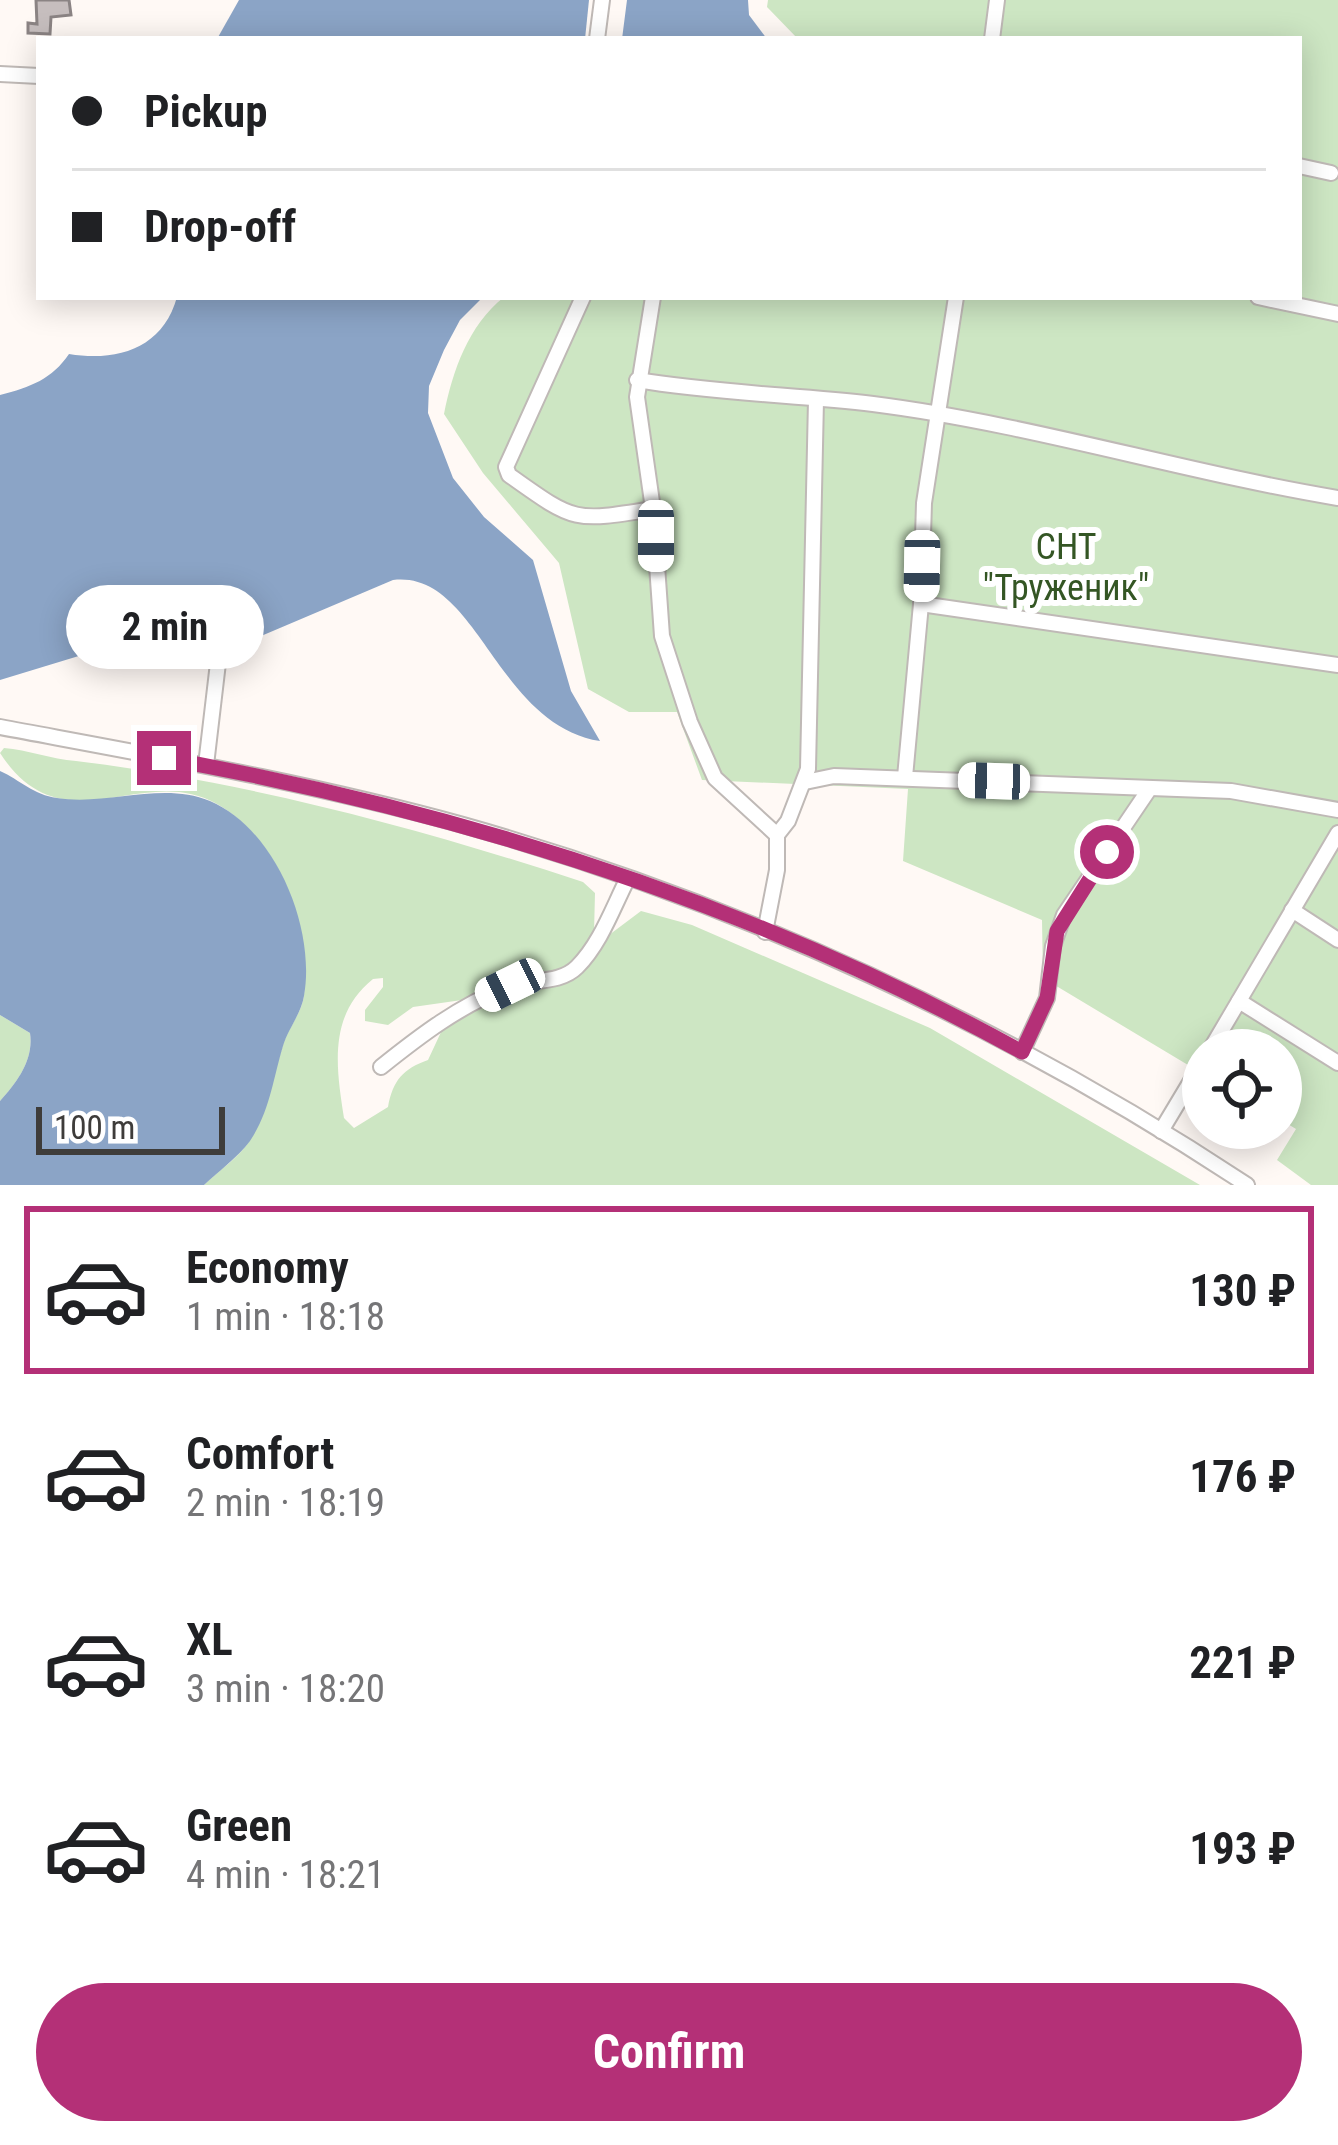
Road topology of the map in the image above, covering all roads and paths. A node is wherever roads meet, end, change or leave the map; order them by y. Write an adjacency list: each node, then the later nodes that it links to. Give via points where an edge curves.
1 (602, 0): 3 (street)
2 (997, 0): 4 (street)
3 (597, 36)
4 (992, 36)
5 (0, 74): 6 (street)
6 (36, 76)
7 (1302, 167): 8 (street)
8 (1330, 172)
9 (582, 300): 18 (street, via 506,467 568,517)
10 (652, 300): 14 (street)
11 (956, 300): 16 (street)
12 (1272, 300): 13 (street)
13 (1338, 314)
14 (637, 380): 15 (street); 18 (street)
15 (816, 400): 16 (street); 25 (street)
16 (936, 417): 17 (street); 19 (street)
17 (1338, 498)
18 (653, 509): 29 (street, via 662,636 690,722 726,792)
19 (921, 604): 21 (street); 24 (street)
20 (218, 663): 23 (street)
21 (1338, 665)
22 (0, 727): 23 (street)
23 (206, 765): 30 (street, via 464,825)
24 (905, 777): 25 (street); 26 (street)
25 (805, 782): 29 (street)
26 (1150, 788): 27 (street, via 1267,795); 36 (street, via 1064,916 1047,998)
27 (1338, 811)
28 (1338, 833): 31 (street)
29 (777, 835): 32 (street)
30 (628, 878): 32 (street); 38 (street, via 575,969 510,985 451,1013)
31 (1292, 910): 33 (street); 34 (street)
32 (765, 932): 36 (street)
33 (1338, 940)
34 (1239, 1001): 35 (street); 37 (street)
35 (1222, 1029)
36 (1022, 1052): 40 (street)
37 (1338, 1063)
38 (381, 1067)
39 (1182, 1096): 40 (street)
40 (1161, 1131): 41 (street)
41 (1247, 1185)

